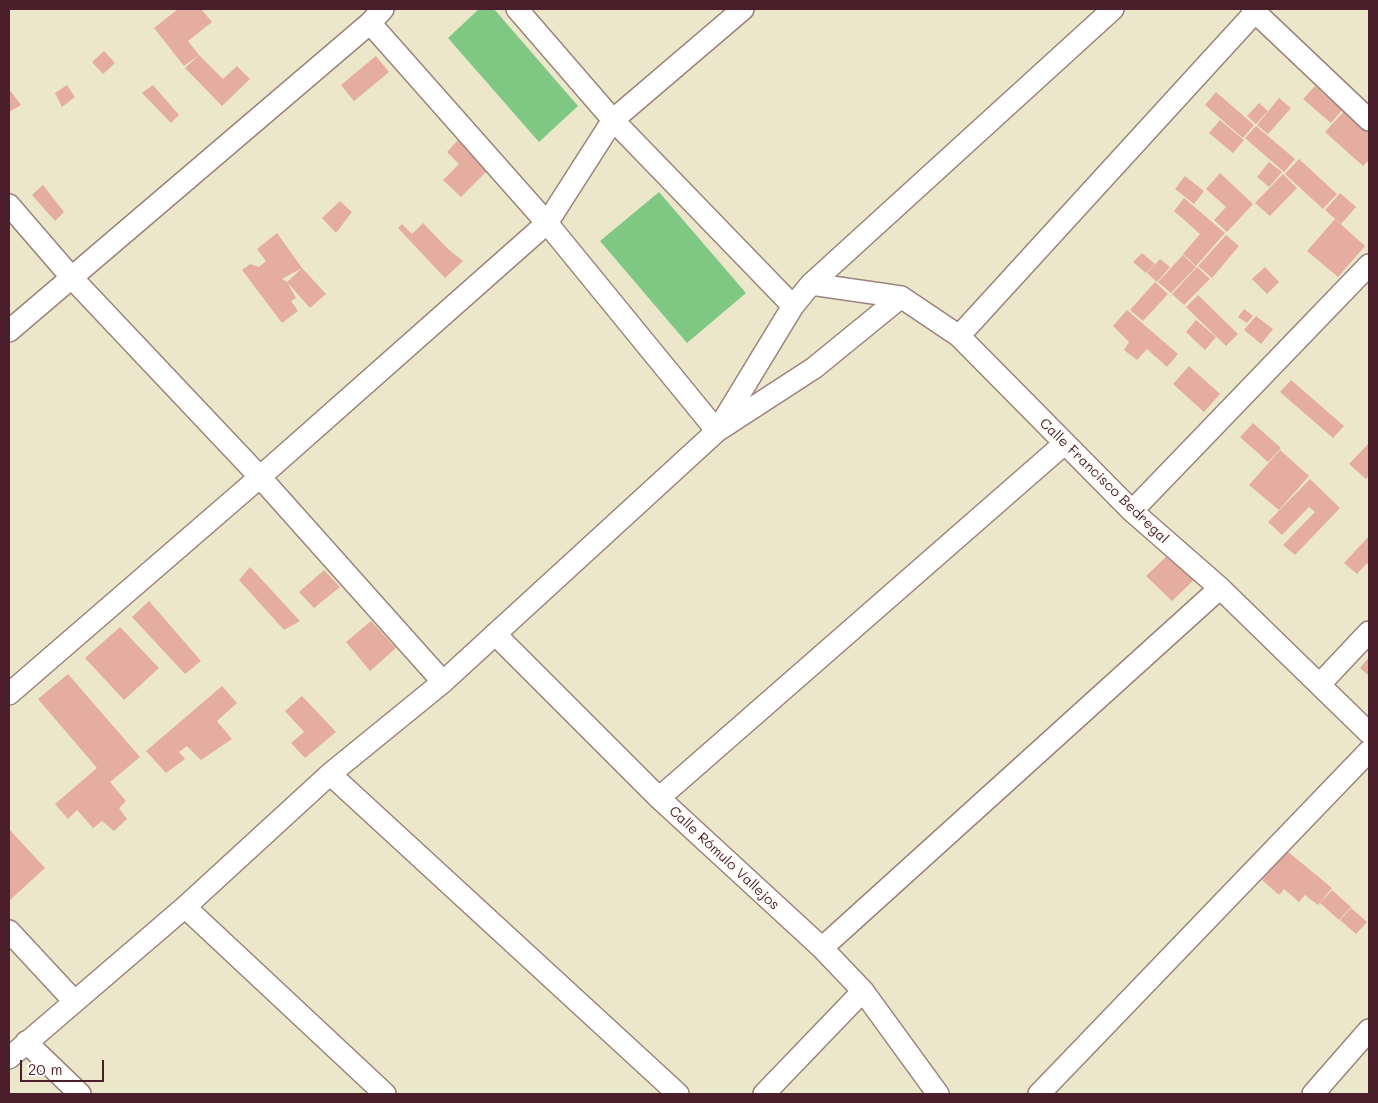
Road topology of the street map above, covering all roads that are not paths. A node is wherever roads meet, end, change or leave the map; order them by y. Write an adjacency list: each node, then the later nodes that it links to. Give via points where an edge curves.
1 (517, 9): 6 (street)
2 (743, 9): 6 (street)
3 (1112, 9): 12 (street)
4 (1255, 10): 7 (street); 16 (street)
5 (376, 16): 9 (street); 11 (street)
6 (613, 120): 9 (street); 14 (street)
7 (1369, 120)
8 (9, 205): 11 (street)
9 (547, 223): 17 (street); 19 (street)
10 (1369, 265): 20 (street)
11 (72, 278): 15 (street); 19 (street)
12 (811, 284): 13 (street, Calle Francisco Bedregal); 14 (street)
13 (901, 297): 16 (street, Calle Francisco Bedregal); 17 (street, via 814,368)
14 (793, 306): 17 (street)
15 (9, 331)
16 (959, 336): 18 (street, Calle Francisco Bedregal)
17 (717, 431): 23 (street)
18 (1064, 444): 20 (street, Calle Francisco Bedregal); 30 (street)
19 (260, 477): 24 (street); 26 (street)
20 (1132, 511): 21 (street, Calle Francisco Bedregal)
21 (1220, 588): 25 (street, Calle Francisco Bedregal); 33 (street)
22 (1369, 632): 25 (street)
23 (495, 634): 24 (street); 30 (street, Calle Rómulo Vallejos)
24 (443, 682): 29 (street)
25 (1320, 684): 27 (street, Calle Francisco Bedregal)
26 (9, 694)
27 (1369, 734)
28 (1369, 750): 44 (street)
29 (330, 774): 31 (street); 41 (street)
30 (659, 798): 33 (street, Calle Rómulo Vallejos)
31 (185, 907): 35 (street); 40 (street)
32 (9, 930): 35 (street)
33 (822, 948): 34 (street, Calle Rómulo Vallejos)
34 (863, 991): 42 (street); 43 (street, Calle Rómulo Vallejos)
35 (74, 1001): 37 (street)
36 (1369, 1030): 45 (street)
37 (26, 1042): 38 (street); 39 (street)
38 (9, 1058)
39 (80, 1094)
40 (385, 1094)
41 (678, 1094)
42 (764, 1094)
43 (938, 1094)
44 (1039, 1094)
45 (1313, 1094)

